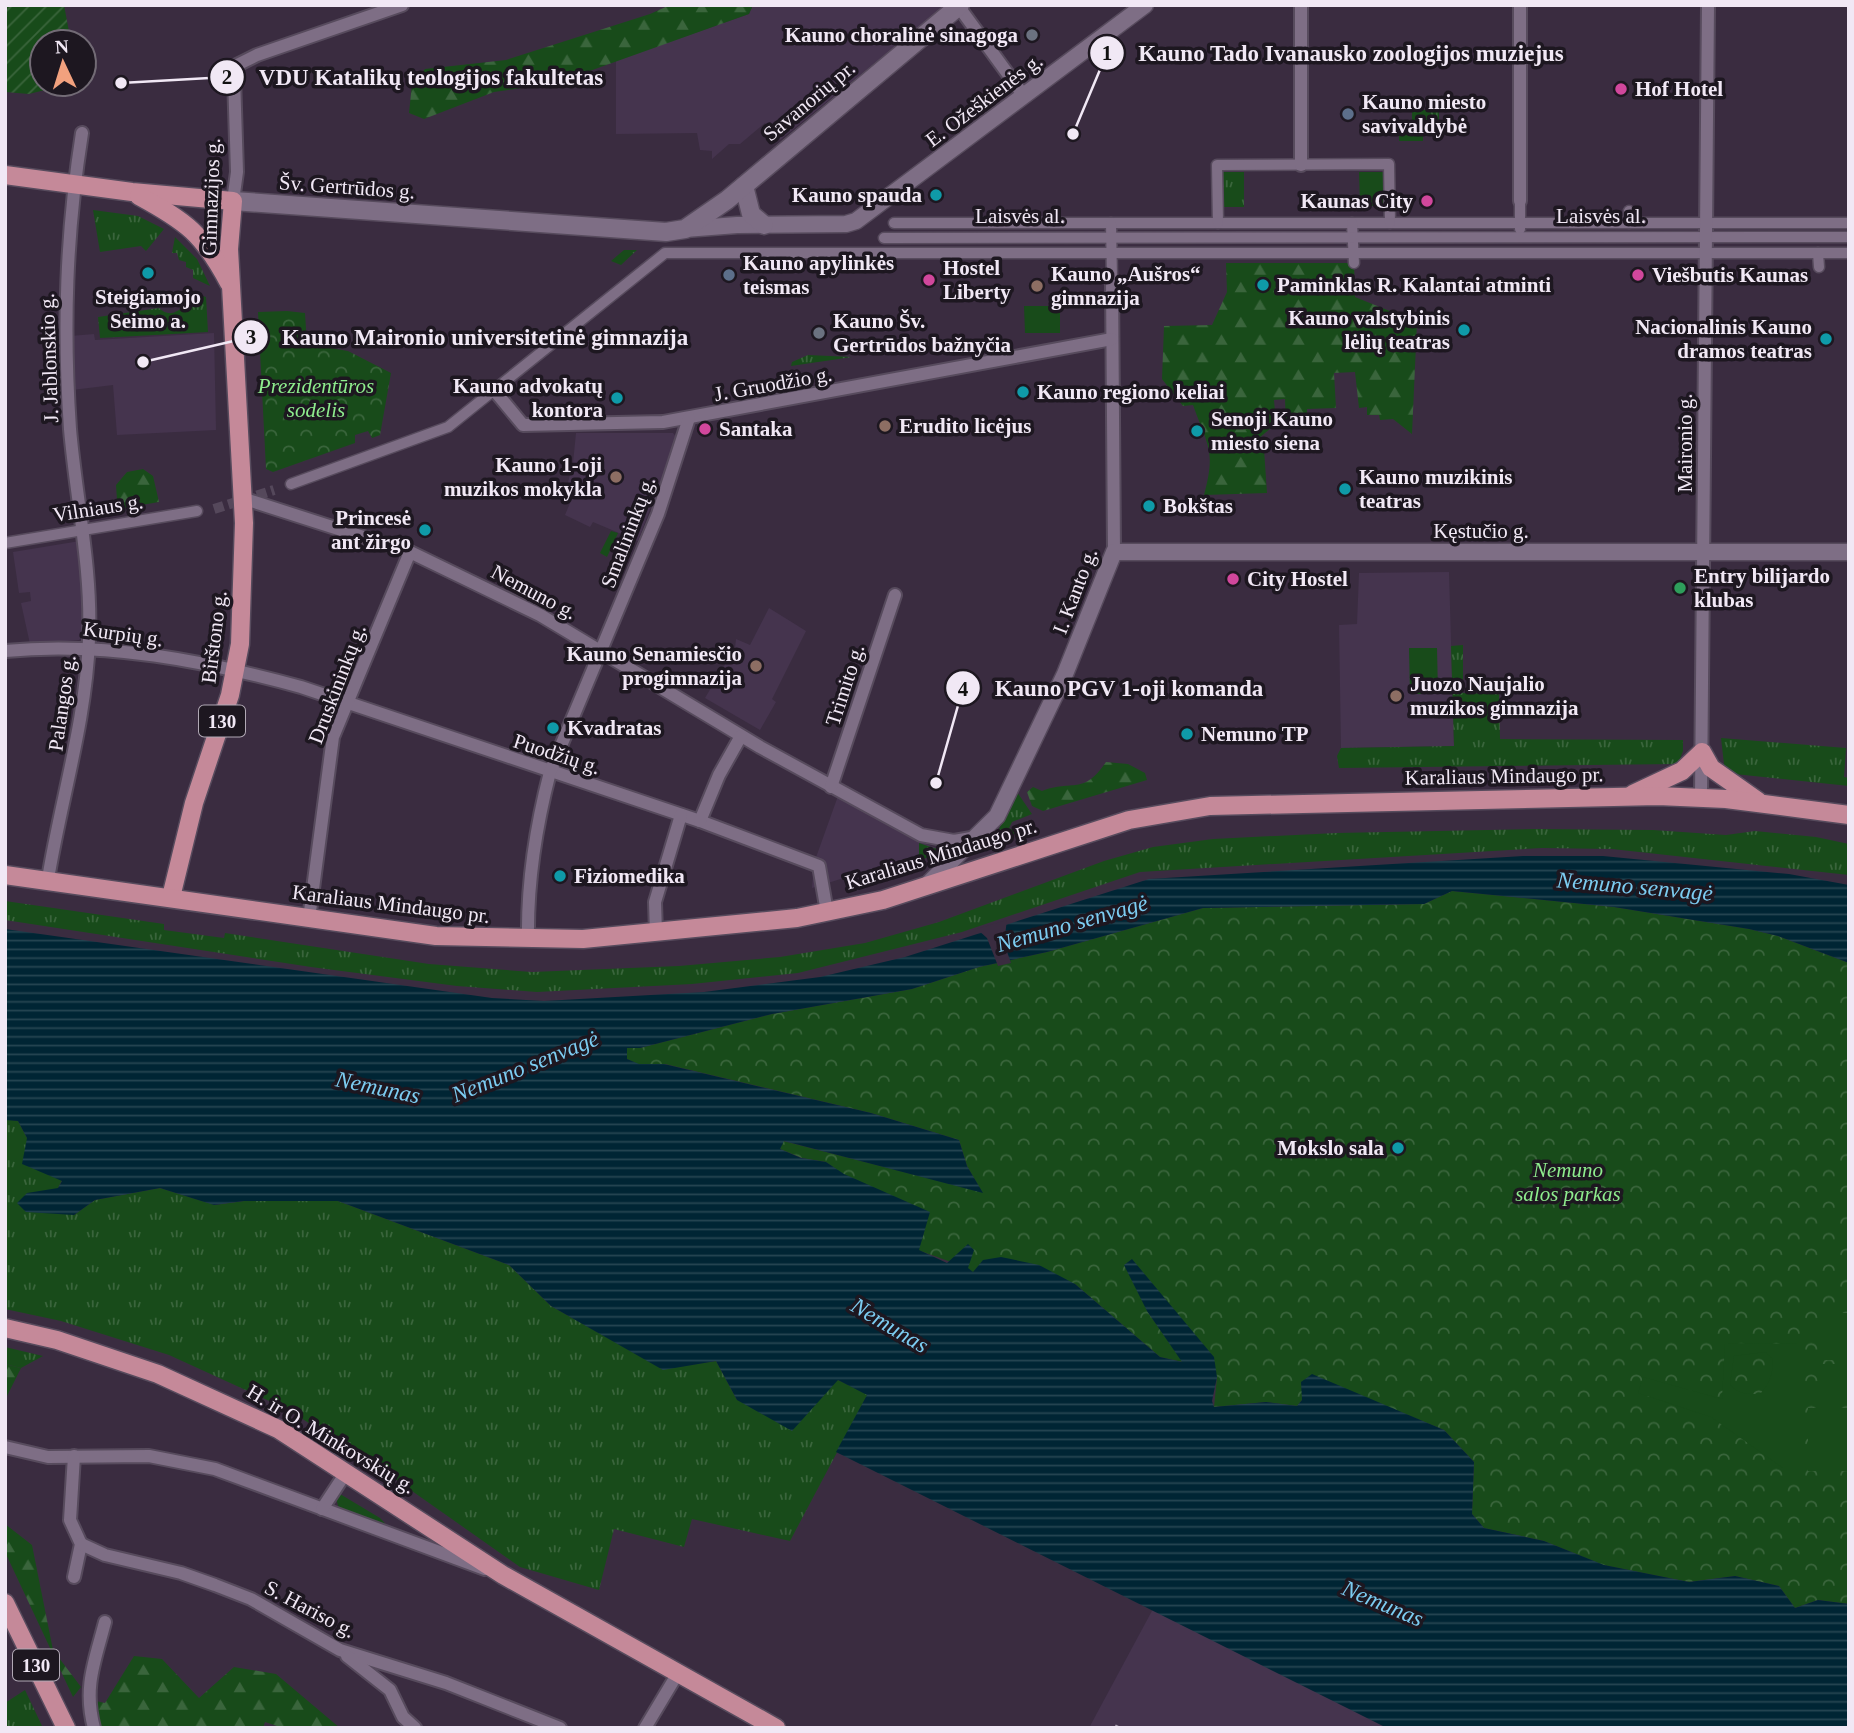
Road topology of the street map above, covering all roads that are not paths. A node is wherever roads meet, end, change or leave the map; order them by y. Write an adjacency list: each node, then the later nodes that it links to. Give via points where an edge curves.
1 (402, 5): 14 (street, Gimnazijos g., via 237,65)
2 (1144, 5): 7 (street, E. Ožeškienės g.)
3 (1301, 5): 9 (street)
4 (1520, 5): 15 (street)
5 (1708, 5): 24 (street, Maironio g.)
6 (960, 6): 7 (street); 12 (main road, Savanorių pr.)
7 (1024, 96): 26 (street, E. Ožeškienės g., via 869,213 846,224)
8 (82, 134): 11 (street, J. Jablonskio g.)
9 (1301, 164): 19 (street, via 1217,165); 21 (street, via 1389,164)
10 (5, 175): 11 (main road, Šv. Gertrūdos g.)
11 (74, 184): 13 (main road, Šv. Gertrūdos g.); 54 (street, J. Jablonskio g., via 64,308 71,439)
12 (744, 186): 26 (main road, via 751,214); 27 (main road, Savanorių pr.)
13 (132, 192): 14 (main road, Šv. Gertrūdos g.); 47 (main road, via 202,238)
14 (233, 201): 27 (main road, Šv. Gertrūdos g., via 666,232); 47 (main road, Gimnazijos g. / 130, via 229,241)
15 (1520, 201): 22 (street)
16 (1629, 211): 23 (street)
17 (894, 223): 18 (street, Laisvės al.); 28 (street); 29 (street)
18 (1111, 223): 19 (street, Laisvės al.); 30 (street, I. Kanto g.)
19 (1221, 223): 20 (street, Laisvės al.); 31 (street)
20 (1352, 223): 21 (street, Laisvės al.); 32 (street)
21 (1390, 223): 22 (street, Laisvės al.)
22 (1520, 223): 23 (street, Laisvės al.); 33 (street)
23 (1629, 223): 24 (street, Laisvės al.)
24 (1706, 223): 25 (street, Laisvės al.); 34 (street, Maironio g.)
25 (1849, 223)
26 (764, 225): 27 (street)
27 (685, 229)
28 (884, 237): 29 (street, Laisvės al.); 36 (street)
29 (898, 237): 30 (street, Laisvės al.); 37 (street)
30 (1111, 237): 31 (street, Laisvės al.); 38 (street, I. Kanto g.)
31 (1226, 237): 32 (street, Laisvės al.); 43 (street)
32 (1353, 237): 33 (street, Laisvės al.); 44 (street)
33 (1519, 237): 34 (street, Laisvės al.); 39 (street)
34 (1706, 237): 35 (street, Laisvės al.); 40 (street, Maironio g.)
35 (1849, 237)
36 (872, 253): 37 (street, Laisvės al.); 49 (street, Laisvės al., via 666,253)
37 (904, 253): 38 (street, Laisvės al.)
38 (1112, 253): 43 (street, Laisvės al.); 46 (street, I. Kanto g.)
39 (1518, 253): 40 (street, Laisvės al.); 44 (street, Laisvės al.)
40 (1706, 253): 41 (street, Laisvės al.); 58 (street, Maironio g.)
41 (1818, 253): 42 (street, Laisvės al.); 45 (street)
42 (1849, 253)
43 (1226, 258): 44 (street, Laisvės al.)
44 (1353, 258)
45 (1819, 267)
46 (1112, 279): 48 (street, I. Kanto g.)
47 (232, 289): 52 (main road, Gimnazijos g. / 130)
48 (1112, 339): 50 (street, J. Gruodžio g.); 57 (street, I. Kanto g.)
49 (494, 390): 50 (street, J. Gruodžio g., via 523,425); 51 (street, via 448,427)
50 (689, 418): 62 (street, Smalininkų g., via 658,514)
51 (290, 484)
52 (242, 498): 56 (street, Nemuno g.); 64 (main road, Birštono g. / 130)
53 (197, 512): 54 (street, Vilniaus g.)
54 (84, 530): 55 (street, Vilniaus g.); 61 (street, Palangos g.)
55 (5, 543)
56 (410, 552): 62 (street, Nemuno g., via 540,615); 65 (street, Druskininkų g.)
57 (1114, 552): 58 (street, Kęstučio g.); 76 (street, I. Kanto g., via 1065,674 997,816)
58 (1703, 552): 59 (street, Kęstučio g.); 67 (street, Maironio g.)
59 (1849, 552)
60 (895, 595): 69 (street, Trimito g.)
61 (88, 648): 63 (street, Kurpių g.); 64 (street, Kurpių g.); 78 (street, Palangos g., via 77,748)
62 (600, 650): 66 (street, Nemuno g.); 68 (street, Smalininkų g.)
63 (5, 651)
64 (236, 669): 65 (street, Puodžių g.); 80 (main road, Birštono g. / 130)
65 (346, 702): 68 (street, Puodžių g.); 82 (street, Druskininkų g., via 326,769)
66 (741, 736): 69 (street, Nemuno g.); 75 (street)
67 (1702, 752): 70 (main road, via 1682,771); 71 (street, Maironio g.); 72 (main road, via 1716,772)
68 (550, 772): 73 (street, Puodžių g.); 84 (street, Smalininkų g., via 527,911)
69 (831, 787): 76 (street, Nemuno g., via 921,835 954,841)
70 (1627, 796): 71 (main road, Karaliaus Mindaugo pr.); 79 (main road, Karaliaus Mindaugo pr., via 1210,806 1129,820)
71 (1701, 797): 72 (main road, Karaliaus Mindaugo pr.)
72 (1761, 803): 74 (main road, Karaliaus Mindaugo pr.)
73 (681, 815): 75 (street, Puodžių g.); 83 (street, via 655,902)
74 (1849, 815)
75 (700, 821): 81 (street, Puodžių g., via 819,866)
76 (979, 837): 79 (street, I. Kanto g.)
77 (5, 875): 78 (main road, Karaliaus Mindaugo pr.)
78 (48, 879): 80 (main road, Karaliaus Mindaugo pr.)
79 (927, 886): 81 (main road, Karaliaus Mindaugo pr.)
80 (171, 897): 82 (main road, Karaliaus Mindaugo pr.)
81 (827, 912): 83 (main road, Karaliaus Mindaugo pr.)
82 (309, 919): 84 (main road, Karaliaus Mindaugo pr., via 455,937)
83 (656, 933): 84 (main road, Karaliaus Mindaugo pr.)
84 (528, 940)
85 (5, 1328): 88 (main road, H. ir O. Minkovskių g., via 111,1357 195,1389 278,1429)
86 (5, 1447): 87 (street, H. ir O. Minkovskių g., via 35,1456)
87 (74, 1456): 89 (street, H. ir O. Minkovskių g., via 149,1456 181,1461); 90 (street, via 70,1520)
88 (347, 1471): 89 (street); 91 (main road, H. ir O. Minkovskių g.)
89 (322, 1509): 91 (street, H. ir O. Minkovskių g.)
90 (81, 1544): 92 (street); 95 (street, S. Hariso g., via 251,1599)
91 (503, 1575): 96 (main road, H. ir O. Minkovskių g.)
92 (74, 1577)
93 (5, 1603): 98 (main road, 130)
94 (105, 1622): 99 (street, via 87,1698)
95 (340, 1650): 97 (street, S. Hariso g.); 100 (street, via 390,1689 403,1717)
96 (678, 1673): 102 (street); 103 (main road, H. ir O. Minkovskių g.)
97 (559, 1727): 101 (street)
98 (66, 1728)
99 (94, 1728)
100 (415, 1728)
101 (537, 1728)
102 (645, 1728)
103 (776, 1728)

